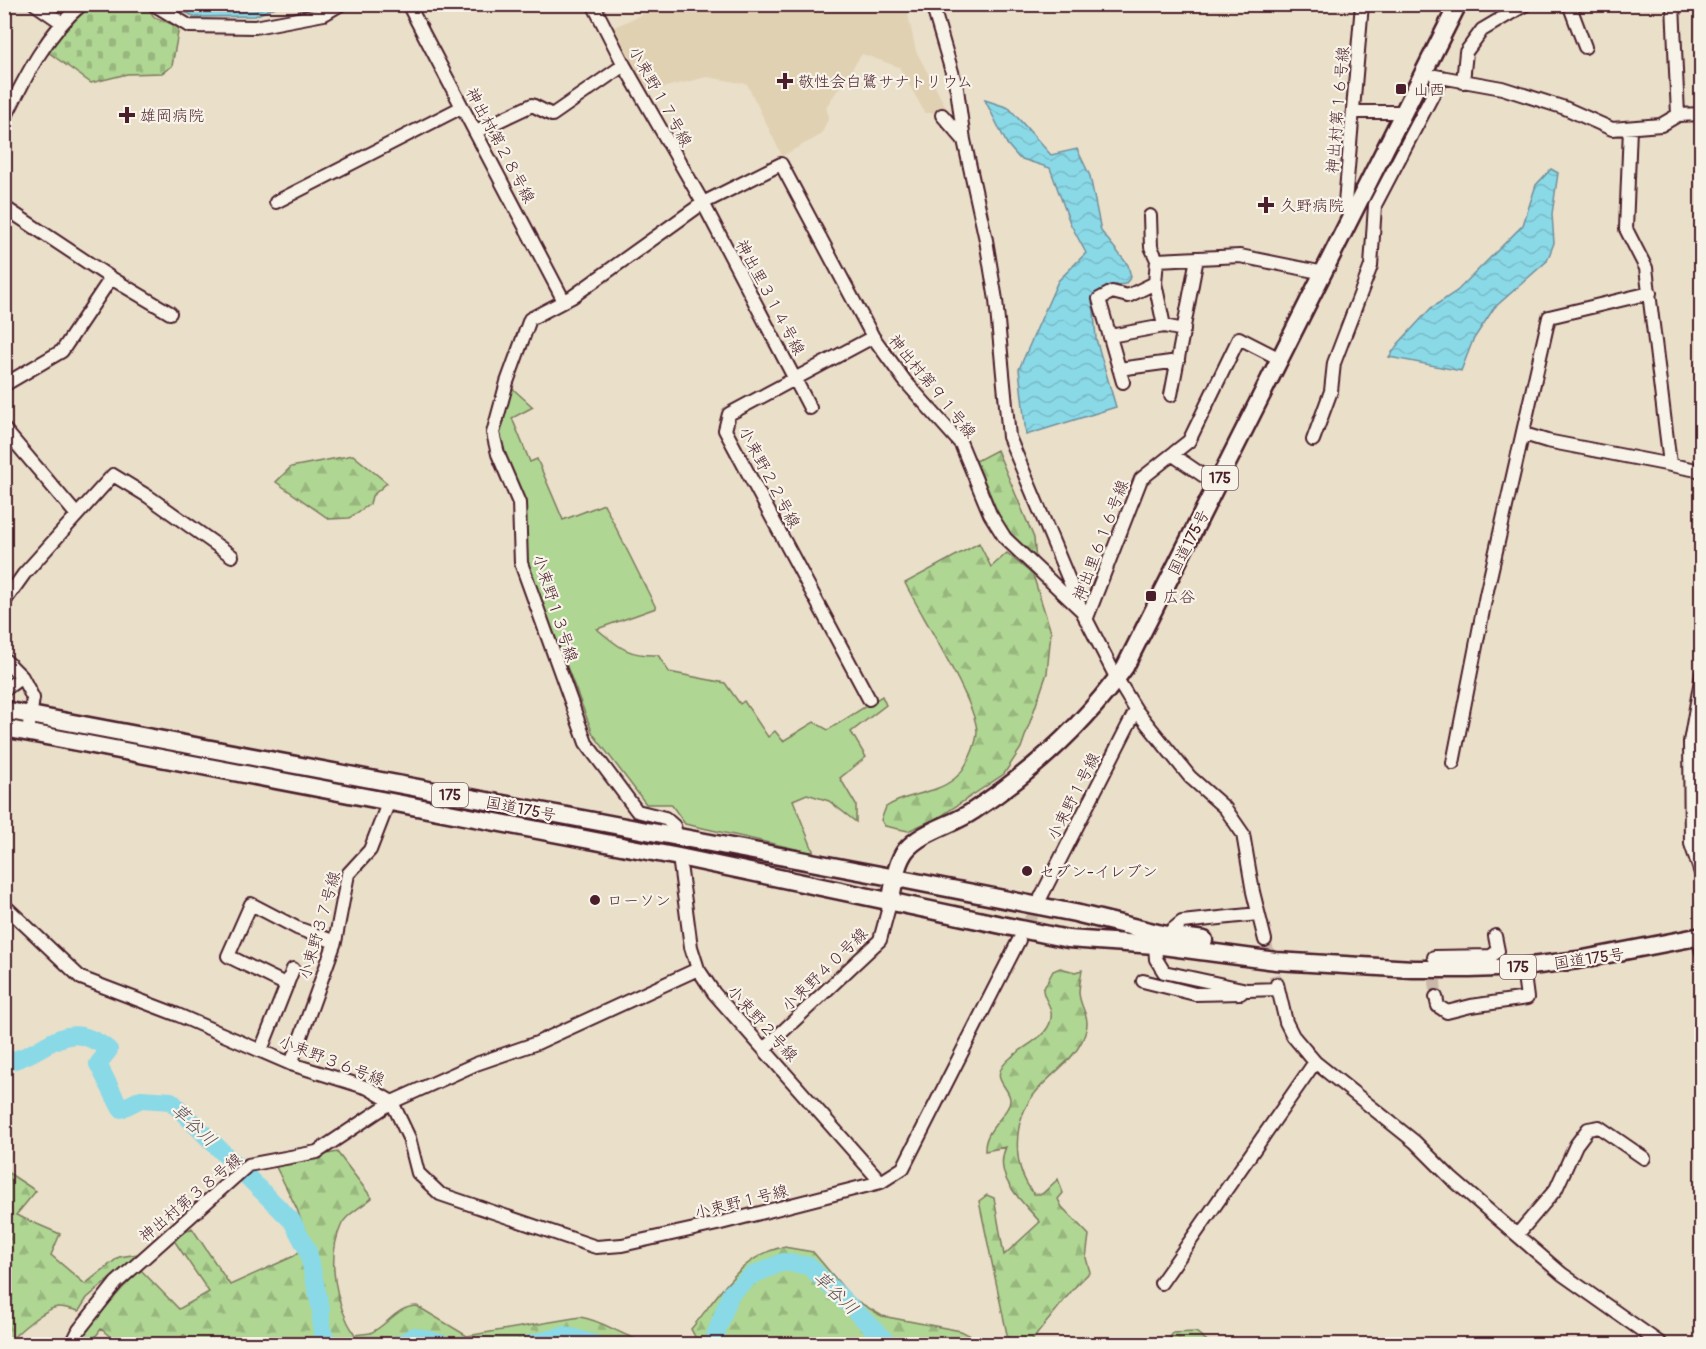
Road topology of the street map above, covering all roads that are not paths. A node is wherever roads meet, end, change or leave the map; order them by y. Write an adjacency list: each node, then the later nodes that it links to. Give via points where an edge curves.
1 (35, 4): 13 (street)
2 (82, 4): 13 (street)
3 (153, 4): 4 (street, via 189,26 255,27 324,14)
4 (340, 4)
5 (408, 4): 19 (street, 神出村第２８号線)
6 (593, 4): 15 (street, 小束野１７号線)
7 (932, 4): 28 (street, via 957,89)
8 (1362, 4): 20 (street, 神出村第１６号線)
9 (1458, 4): 16 (highway, 国道175号 / 175)
10 (1526, 4): 18 (street, via 1482,30 1466,52)
11 (1569, 4): 14 (street)
12 (1673, 4): 23 (street)
13 (62, 22): 25 (street, via 29,69)
14 (1585, 47)
15 (624, 65): 27 (street, via 552,115 532,105); 31 (street, 小束野１７号線)
16 (1423, 74): 17 (street); 21 (highway, 国道175号 / 175)
17 (1442, 77): 18 (street); 57 (street, via 1375,205 1371,266 1334,363 1331,391)
18 (1463, 82): 26 (street, via 1502,88 1565,108 1612,129)
19 (462, 107): 27 (street, 神出村第２８号線); 30 (street)
20 (1355, 112): 21 (street); 34 (street, 神出村第１６号線, via 1345,203)
21 (1404, 112): 34 (highway, 国道175号 / 175)
22 (1701, 114): 23 (street)
23 (1678, 115): 26 (street, via 1661,125)
24 (942, 116): 28 (street)
25 (4, 120)
26 (1630, 128): 40 (street, via 1626,229 1646,268)
27 (476, 132): 41 (street, 神出村第２８号線)
28 (964, 140): 65 (street, via 996,300 1009,437)
29 (781, 164): 31 (street, 小束野１３号線); 46 (street, 神出村第９１号線)
30 (276, 202)
31 (703, 203): 41 (street, 小束野１３号線); 50 (street, 神出里３１４号線)
32 (4, 207): 38 (street)
33 (1150, 216): 36 (street, via 1151,247)
34 (1350, 218): 37 (highway, 国道175号 / 175)
35 (1197, 258): 36 (street); 37 (street, via 1240,256); 44 (street)
36 (1156, 260): 39 (street)
37 (1324, 273): 47 (highway, 国道175号 / 175)
38 (111, 278): 42 (street); 52 (street, via 62,351)
39 (1155, 283): 43 (street); 45 (street, via 1128,296 1112,292 1099,299)
40 (1650, 293): 56 (street, via 1549,317); 59 (street)
41 (564, 301): 80 (street, 小束野１３号線, via 530,319 493,433 519,503 521,563 586,743 637,811)
42 (170, 313)
43 (1164, 326): 44 (street); 45 (street)
44 (1184, 330): 48 (street)
45 (1110, 336): 49 (street)
46 (873, 337): 50 (street, 小束野２２号線); 65 (street, 神出村第９１号線, via 904,381 961,444 990,514 1005,538)
47 (1280, 359): 58 (street, 神出里６１６号線, via 1239,338 1189,441); 61 (highway, 国道175号 / 175)
48 (1178, 361): 49 (street); 53 (street)
49 (1119, 369): 51 (street)
50 (795, 379): 54 (street, 神出里３１４号線); 71 (street, 小束野２２号線, via 729,414 725,430)
51 (1122, 382)
52 (4, 385)
53 (1171, 395)
54 (810, 408)
55 (4, 429): 62 (street)
56 (1524, 435): 59 (street); 78 (street, via 1486,596)
57 (1313, 440)
58 (1173, 455): 61 (street); 65 (street, 神出里６１６号線, via 1141,479)
59 (1670, 464): 60 (street)
60 (1701, 471)
61 (1217, 485): 69 (highway, 国道175号 / 175)
62 (76, 514): 63 (street, via 113,475); 64 (street)
63 (232, 556)
64 (4, 602)
65 (1084, 615): 69 (street)
66 (4, 659): 68 (street)
67 (1701, 674): 77 (street)
68 (22, 677): 70 (street); 74 (street, via 33,698)
69 (1117, 679): 73 (street); 85 (highway, 国道175号 / 175, via 1043,759 970,813 913,844 902,856)
70 (4, 690)
71 (869, 699)
72 (4, 710): 74 (highway, 国道175号 / 175)
73 (1136, 710): 86 (street, 小束野１号線); 89 (street, via 1190,777 1225,808 1243,834)
74 (32, 714): 76 (street); 81 (highway, 国道175号 / 175)
75 (4, 728): 76 (highway, 国道175号 / 175)
76 (28, 732): 79 (highway, 国道175号 / 175)
77 (1696, 743): 84 (street, via 1691,844)
78 (1453, 763)
79 (389, 801): 83 (highway, 国道175号 / 175); 94 (street, 小束野３７号線, via 370,850 348,874)
80 (643, 812): 81 (street, via 643,823); 82 (street, 小束野１３号線, via 666,818)
81 (635, 830): 82 (highway, 国道175号 / 175)
82 (677, 837): 85 (highway, 国道175号 / 175)
83 (679, 857): 87 (highway, 国道175号 / 175); 99 (street, 小束野２号線)
84 (1701, 876)
85 (896, 878): 87 (highway, 国道175号 / 175); 92 (highway, 国道175号 / 175, via 1075,913)
86 (1041, 897)
87 (890, 903): 92 (highway, 国道175号 / 175, via 1068,939); 104 (street, 小束野４０号線, via 880,940)
88 (4, 905): 105 (street, 小束野３６号線, via 81,978)
89 (1258, 914): 92 (street, via 1182,922); 93 (street)
90 (1495, 936): 96 (street, via 1498,951 1491,956)
91 (1019, 940): 110 (street, 小束野１号線, via 903,1168)
92 (1160, 940): 97 (highway, 国道175号 / 175, via 1280,950 1332,963 1413,969); 102 (street, via 1156,959 1164,972)
93 (1265, 940)
94 (335, 942): 101 (street, via 250,904 228,956); 107 (street, 小束野３７号線)
95 (1700, 942): 97 (highway, 国道175号 / 175)
96 (1434, 957)
97 (1523, 967): 103 (street, via 1527,998 1447,1012 1438,1006)
98 (293, 969): 101 (street)
99 (698, 969): 104 (street, 小束野２号線, via 714,993); 108 (street, 小束野３６号線, via 537,1043 476,1064)
100 (1143, 981): 102 (street, via 1196,994 1238,994)
101 (286, 985): 105 (street)
102 (1247, 990): 106 (street, via 1278,987 1286,1022)
103 (1436, 997)
104 (765, 1048): 110 (street, 小束野２号線)
105 (261, 1050): 107 (street, 小束野３６号線)
106 (1315, 1062): 111 (street, via 1415,1142); 112 (street)
107 (291, 1064): 108 (street, 小束野３６号線, via 368,1088)
108 (392, 1102): 110 (street, 小束野１号線, via 409,1138 418,1173 440,1194 596,1247 706,1227); 113 (street, 神出村第３８号線, via 317,1152 248,1165 116,1283 79,1329)
109 (1644, 1158): 111 (street, via 1599,1127 1588,1129 1576,1145 1556,1189)
110 (881, 1182)
111 (1517, 1235): 114 (street, via 1570,1280)
112 (1161, 1283)
113 (72, 1344)
114 (1661, 1344)

